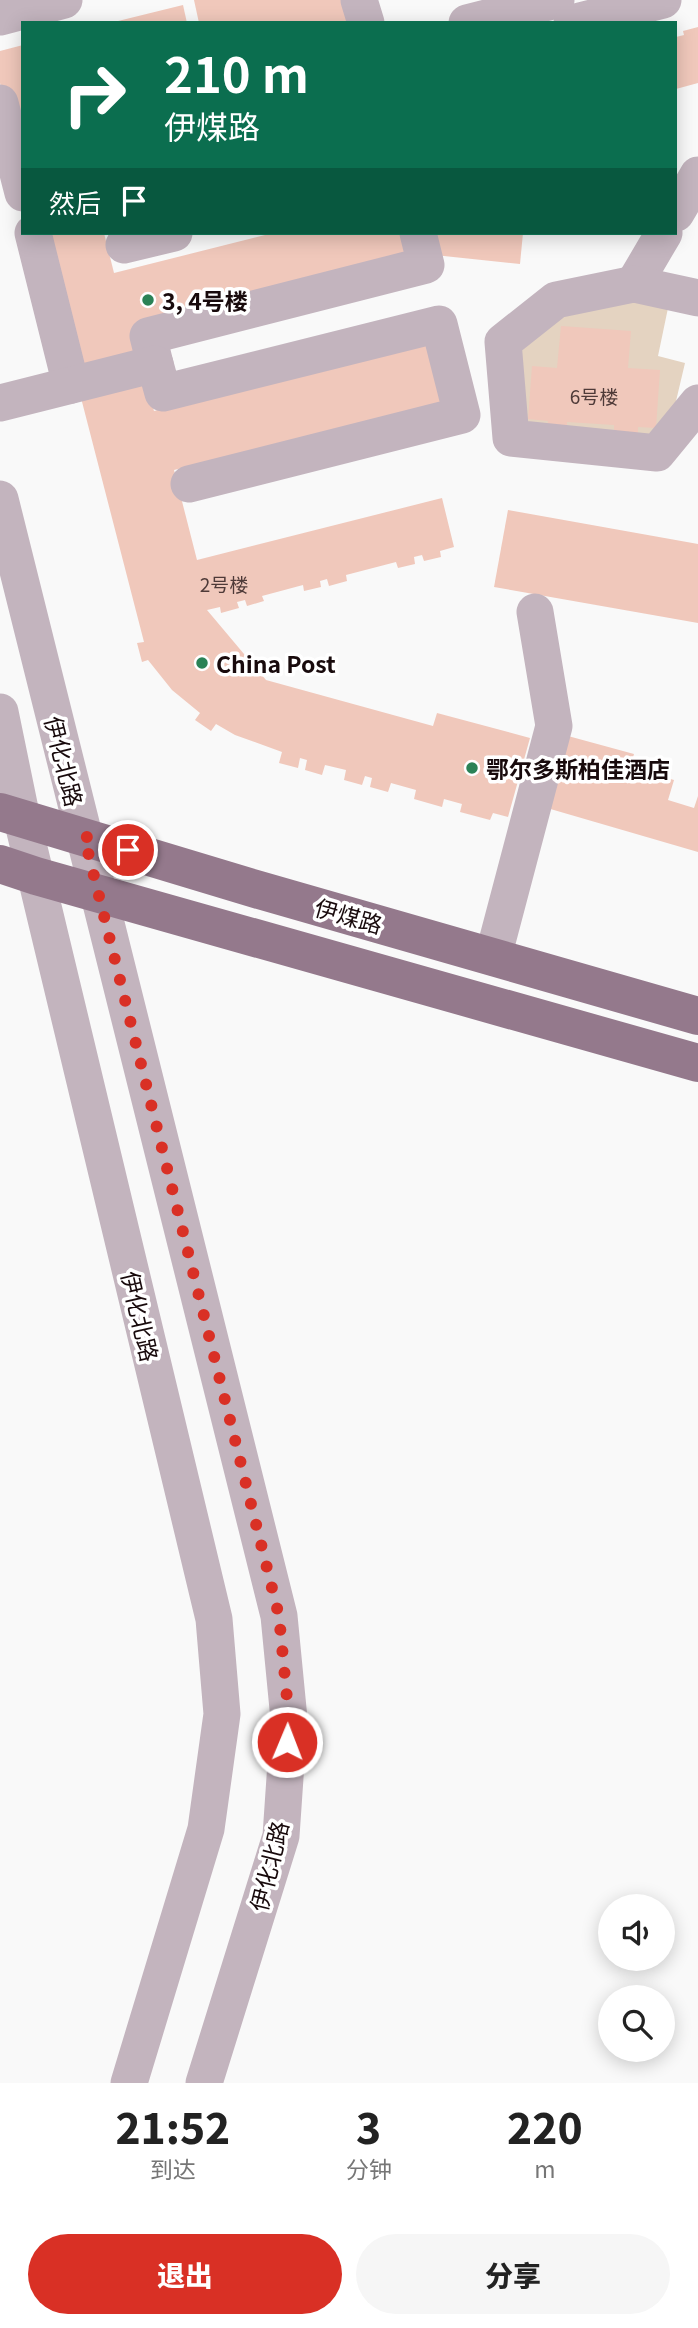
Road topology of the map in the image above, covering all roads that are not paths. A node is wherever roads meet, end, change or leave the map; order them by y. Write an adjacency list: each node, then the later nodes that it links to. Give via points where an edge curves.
1 (64, 0): 6 (street)
2 (359, 0): 7 (street)
3 (556, 0): 8 (street)
4 (564, 0): 9 (street)
5 (663, 0): 10 (street)
6 (0, 17)
7 (365, 21)
8 (475, 21)
9 (570, 21)
10 (579, 21)
11 (0, 103): 13 (street)
12 (698, 175): 14 (street)
13 (14, 189)
14 (677, 211)
15 (34, 235): 23 (street)
16 (166, 235): 19 (street)
17 (418, 235): 22 (street, via 426,265 148,336)
18 (663, 235): 20 (street)
19 (124, 245)
20 (634, 284): 21 (street); 25 (street, via 556,300 503,342 511,438 657,453)
21 (698, 298)
22 (155, 364): 23 (street); 26 (street, via 163,393 439,324 462,415)
23 (71, 385): 24 (street)
24 (0, 402)
25 (698, 403)
26 (189, 484)
27 (0, 499): 31 (street, 伊化北路)
28 (535, 612): 35 (street, via 554,726)
29 (0, 712): 30 (street, 伊化北路)
30 (11, 815): 31 (main road, 伊煤路); 33 (street, 伊化北路)
31 (84, 836): 34 (street, 伊化北路); 35 (main road, 伊煤路)
32 (0, 864): 33 (main road, 伊煤路)
33 (36, 876): 34 (main road, 伊煤路); 38 (street, 伊化北路, via 214,1619 222,1714 206,1829)
34 (99, 894): 37 (main road, 伊煤路); 39 (street, 伊化北路, via 279,1616 288,1706 281,1836)
35 (493, 957): 36 (main road, 伊煤路)
36 (698, 1016)
37 (698, 1063)
38 (129, 2083)
39 (204, 2083)

